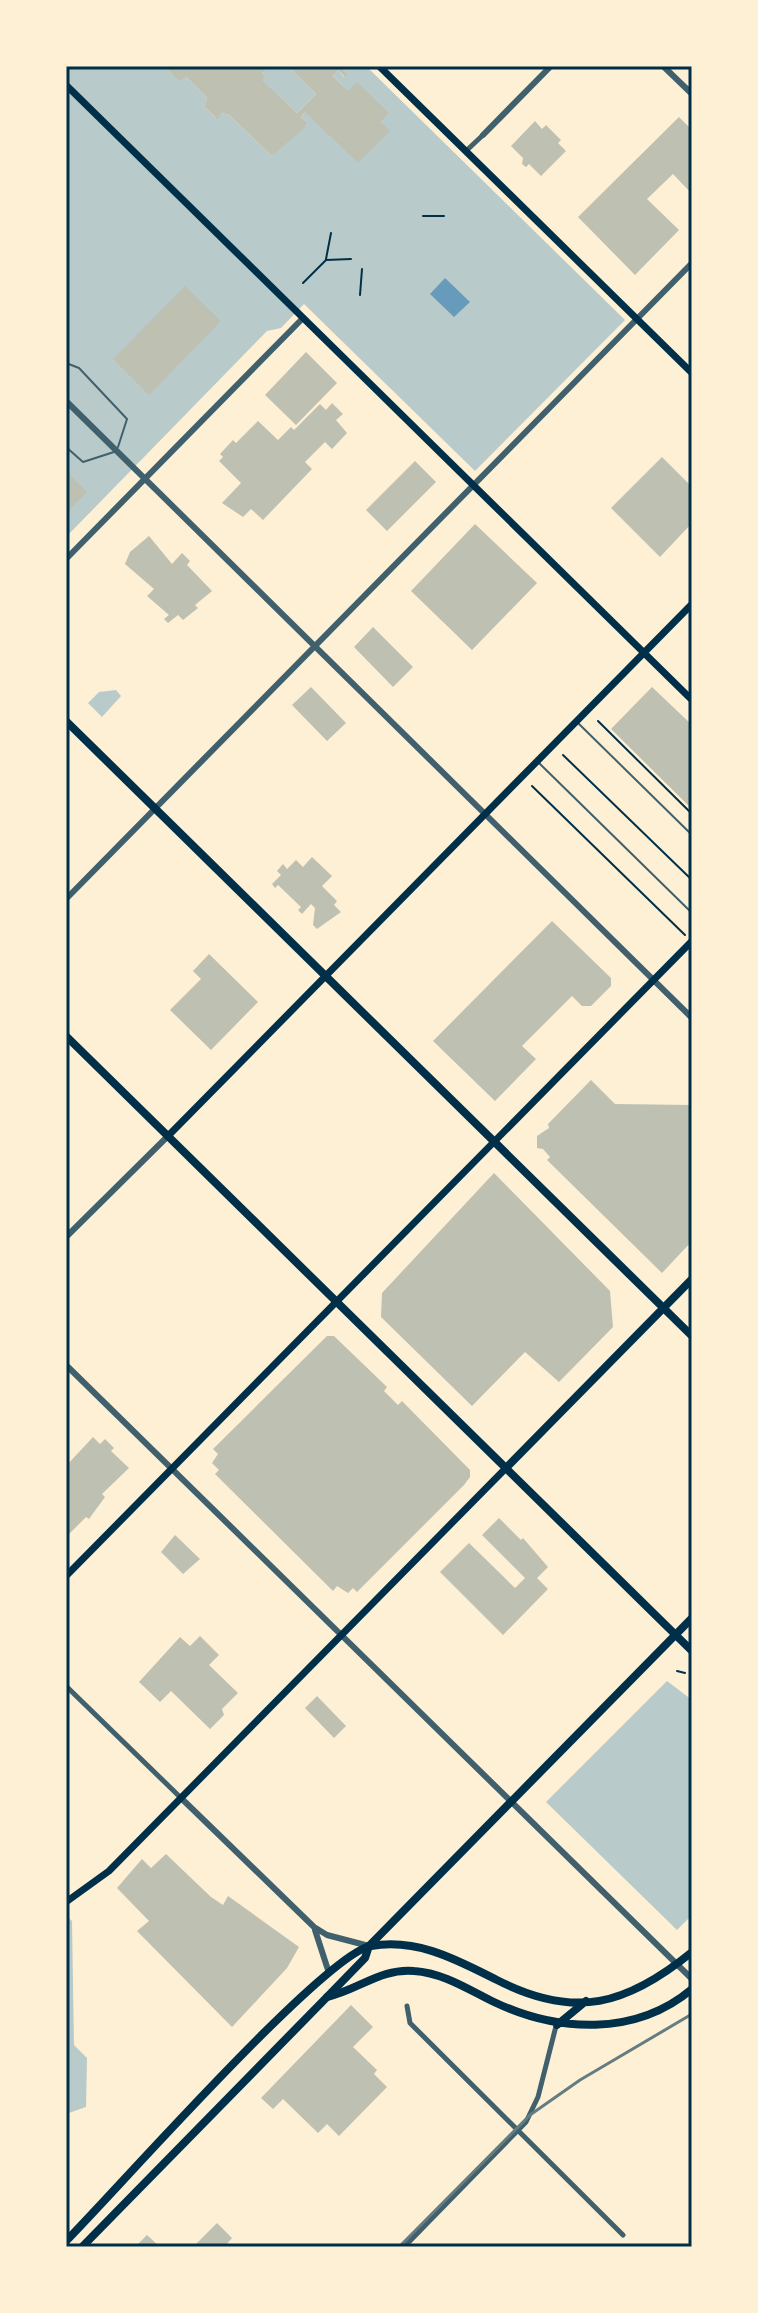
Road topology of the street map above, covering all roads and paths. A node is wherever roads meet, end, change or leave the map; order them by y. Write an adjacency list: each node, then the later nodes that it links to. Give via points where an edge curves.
1 (379, 66): 7 (main road)
2 (551, 66): 6 (street)
3 (663, 66): 5 (street)
4 (66, 85): 17 (main road)
5 (692, 94)
6 (483, 135): 7 (street)
7 (466, 152): 18 (main road)
8 (423, 216): 9 (path)
9 (444, 216)
10 (331, 233): 12 (path)
11 (351, 259): 12 (path)
12 (326, 260): 15 (path)
13 (692, 263): 18 (street)
14 (362, 269): 16 (path)
15 (303, 283)
16 (360, 295)
17 (303, 318): 24 (street); 25 (main road)
18 (637, 319): 20 (main road); 25 (street)
19 (66, 363): 23 (lane, via 79,368 127,419)
20 (692, 373)
21 (66, 401): 23 (street)
22 (66, 447): 23 (lane, via 83,462)
23 (117, 450): 24 (street)
24 (145, 479): 26 (street); 28 (street)
25 (473, 485): 28 (street); 29 (main road)
26 (66, 559)
27 (692, 604): 29 (main road)
28 (314, 647): 37 (street); 38 (street)
29 (644, 653): 30 (main road); 32 (main road)
30 (692, 700)
31 (66, 721): 37 (main road)
32 (576, 721): 35 (main road); 40 (lane)
33 (598, 721): 39 (path)
34 (563, 755): 41 (path)
35 (537, 762): 38 (main road); 43 (lane)
36 (532, 786): 44 (path)
37 (155, 808): 42 (street); 45 (main road)
38 (485, 814): 45 (main road); 46 (street)
39 (692, 814)
40 (692, 835)
41 (692, 880)
42 (66, 899)
43 (692, 913)
44 (692, 941): 46 (main road)
45 (326, 976): 49 (main road); 50 (main road)
46 (654, 980): 47 (street); 50 (main road)
47 (692, 1018)
48 (66, 1036): 49 (main road)
49 (168, 1136): 51 (street); 53 (main road)
50 (494, 1141): 53 (main road); 54 (main road)
51 (66, 1237)
52 (692, 1279): 54 (main road)
53 (337, 1302): 57 (main road); 58 (main road)
54 (664, 1308): 55 (main road); 57 (main road)
55 (692, 1336)
56 (66, 1365): 58 (street)
57 (506, 1468): 61 (main road); 62 (main road)
58 (172, 1469): 59 (main road); 61 (street)
59 (66, 1576)
60 (692, 1618): 62 (main road)
61 (341, 1635): 67 (main road); 68 (street)
62 (676, 1635): 63 (main road); 68 (main road)
63 (692, 1651)
64 (677, 1671): 65 (path)
65 (685, 1673)
66 (66, 1686): 67 (street)
67 (180, 1797): 69 (main road, via 109,1871); 70 (street)
68 (511, 1802): 71 (main road); 73 (street)
69 (66, 1902)
70 (314, 1927): 71 (street); 74 (street)
71 (369, 1946): 74 (main road); 77 (main road, via 365,1958); 78 (main road, via 432,1949 527,1994 567,2003)
72 (692, 1952): 73 (main road)
73 (677, 1964): 75 (street); 78 (main road, via 633,1993)
74 (329, 1973): 83 (main road)
75 (692, 1979)
76 (692, 1989): 80 (main road, via 631,2019)
77 (327, 1997): 80 (main road, via 350,1992 383,1973 416,1971); 84 (main road)
78 (586, 2001): 80 (main road)
79 (407, 2006): 81 (street, via 410,2023)
80 (557, 2025): 81 (street, via 538,2097)
81 (518, 2130): 82 (street); 85 (street)
82 (623, 2235)
83 (66, 2241)
84 (82, 2247)
85 (404, 2247)

